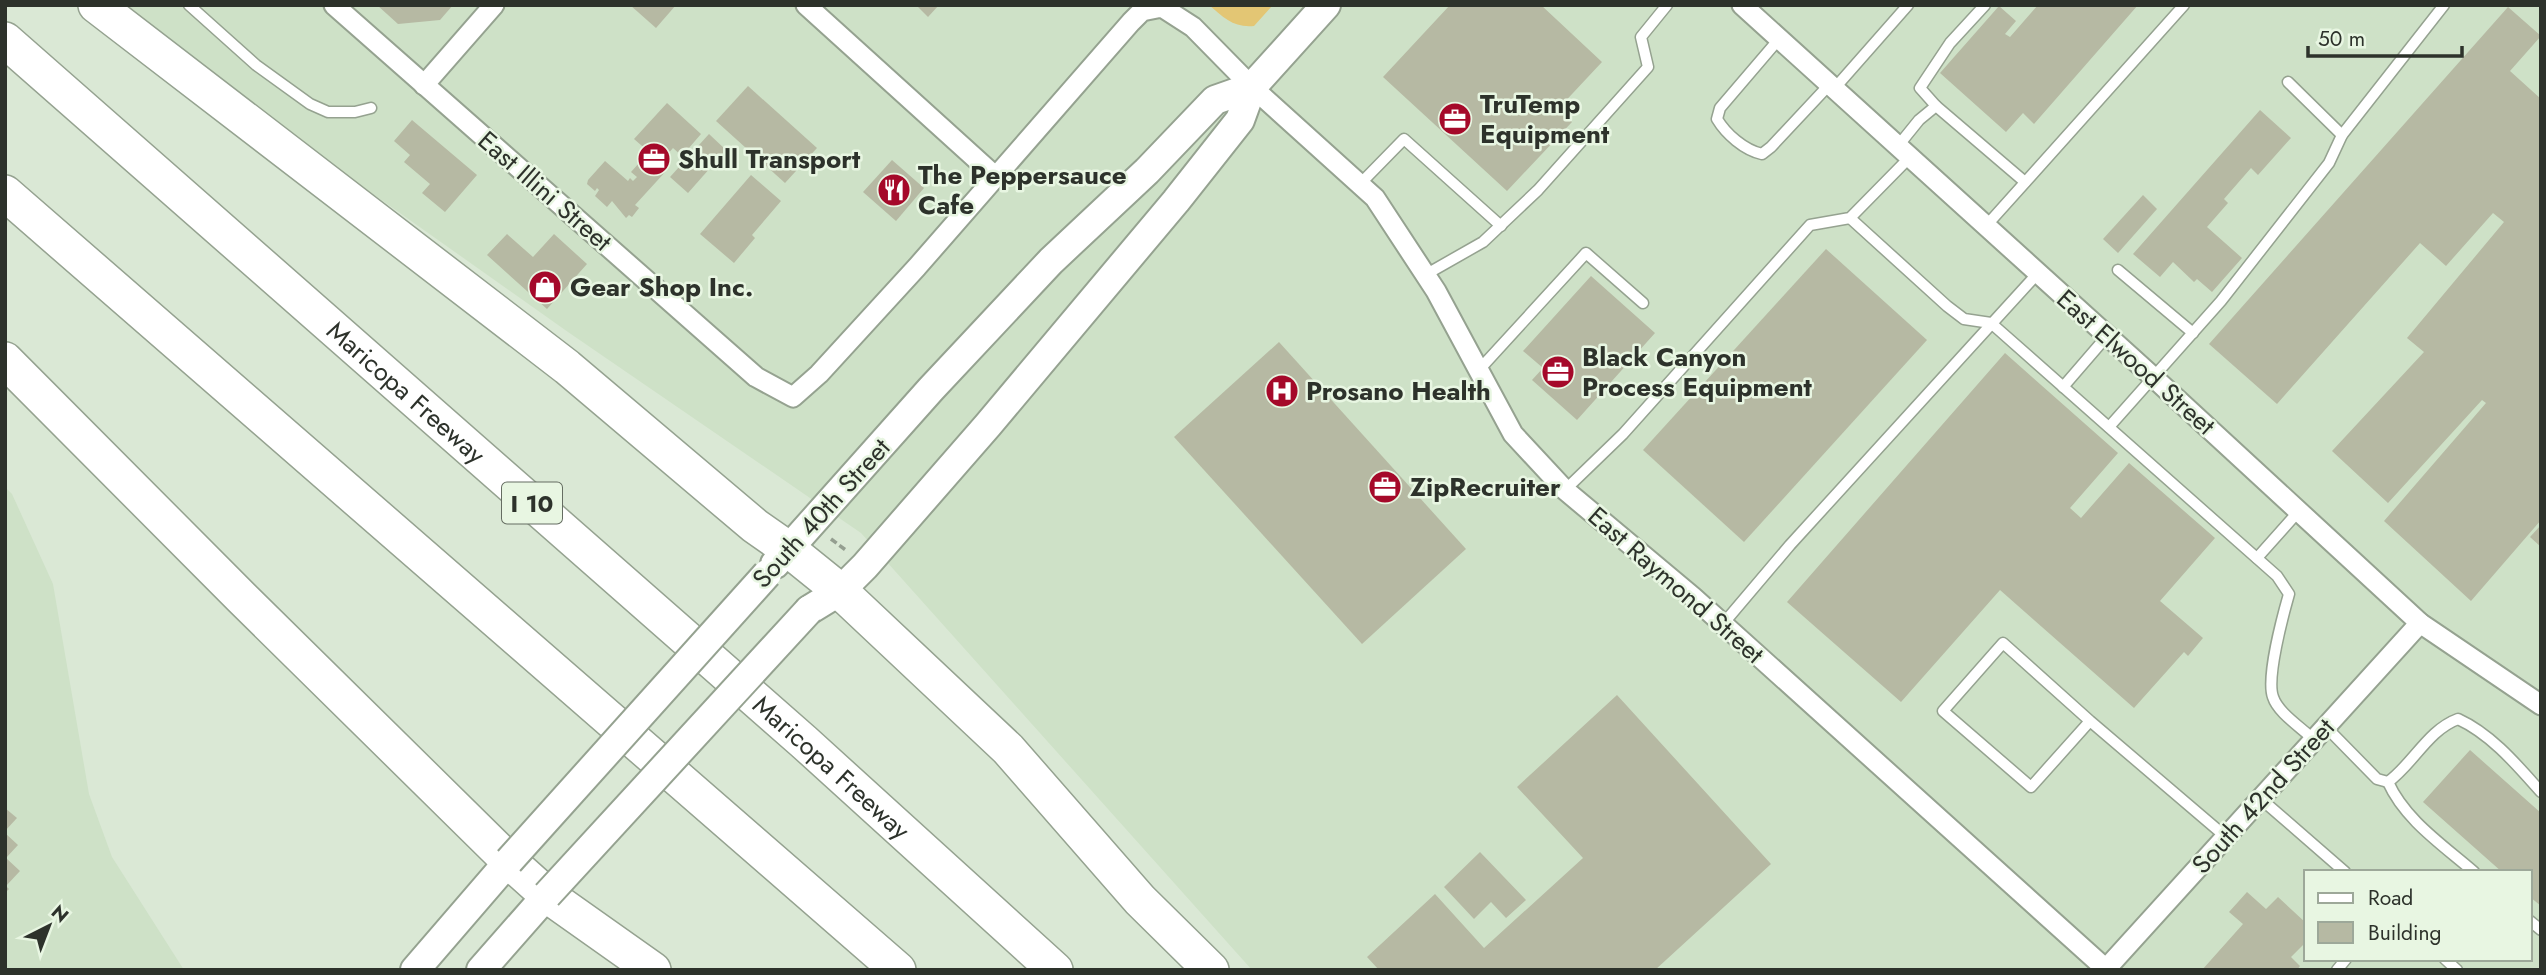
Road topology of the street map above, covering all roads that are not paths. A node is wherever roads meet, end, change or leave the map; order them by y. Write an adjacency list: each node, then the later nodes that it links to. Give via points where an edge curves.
1 (96, 5): 45 (highway, via 567,367 755,526)
2 (189, 5): 20 (lane, via 256,65 310,104 328,112)
3 (334, 5): 16 (street, East Illini Street)
4 (494, 5): 16 (street)
5 (806, 5): 23 (street)
6 (1326, 5): 18 (main road)
7 (1667, 5): 28 (lane, via 1641,37 1648,66 1538,191)
8 (1742, 5): 13 (street, East Elwood Street)
9 (1908, 5): 17 (lane)
10 (1985, 5): 19 (lane, via 1950,43 1920,88)
11 (2184, 5): 24 (lane)
12 (2444, 5): 21 (lane)
13 (1779, 39): 17 (street, East Elwood Street); 17 (lane, via 1720,108 1717,119 1723,128 1750,151 1762,153)
14 (5, 40): 65 (highway, Maricopa Freeway / I 10, via 804,742)
15 (2288, 82): 21 (lane)
16 (424, 85): 23 (street, East Illini Street, via 756,377 793,397)
17 (1832, 87): 22 (street, East Elwood Street)
18 (1252, 88): 23 (street, via 1175,13 1162,7 1142,11); 25 (street, East Raymond Street); 45 (main road, South 40th Street, via 1214,100 1051,261); 46 (main road, via 1240,120 1176,201 988,425)
19 (1936, 106): 22 (lane, via 1919,120); 24 (lane)
20 (371, 108)
21 (2342, 135): 35 (lane, via 2329,163)
22 (1904, 152): 27 (lane); 29 (street, East Elwood Street)
23 (996, 177)
24 (2025, 182): 29 (lane)
25 (1360, 184): 28 (lane, via 1404,139); 32 (street, East Raymond Street, via 1375,198)
26 (5, 193): 64 (highway)
27 (1850, 218): 34 (lane, via 1947,306 1964,318); 42 (lane, via 1810,225 1623,434)
28 (1500, 226): 32 (lane, via 1483,242)
29 (1986, 226): 31 (street, East Elwood Street)
30 (2118, 270): 35 (lane)
31 (2038, 273): 34 (lane); 36 (street, East Elwood Street)
32 (1425, 275): 38 (street, East Raymond Street)
33 (1643, 303): 38 (lane, via 1586,253)
34 (1991, 323): 40 (lane); 48 (lane)
35 (2193, 333): 39 (lane)
36 (2108, 336): 39 (street, East Elwood Street); 40 (lane)
37 (5, 360): 56 (highway)
38 (1477, 371): 42 (street, East Raymond Street, via 1513,434)
39 (2153, 377): 41 (lane); 43 (street, East Elwood Street)
40 (2063, 387): 41 (lane)
41 (2109, 427): 44 (lane)
42 (1565, 490): 48 (street, East Raymond Street)
43 (2298, 512): 44 (lane); 47 (street, East Elwood Street)
44 (2258, 558): 51 (lane, via 2289,594 2271,682 2273,698 2284,713)
45 (777, 561): 46 (highway); 56 (main road, South 40th Street, bridge)
46 (840, 591): 59 (main road, bridge, via 809,610); 66 (highway, via 1008,749 1140,900)
47 (2420, 623): 49 (street, East Elwood Street); 51 (street, South 42nd Street)
48 (1723, 624): 60 (street, East Raymond Street)
49 (2541, 705)
50 (2090, 721): 50 (lane, via 2031,787 1944,711 2003,643); 55 (lane)
51 (2320, 734): 52 (lane, via 2377,779); 54 (street, South 42nd Street)
52 (2388, 782): 53 (lane, via 2443,724 2458,719 2474,726); 58 (lane, via 2409,815)
53 (2541, 792)
54 (2261, 799): 55 (street, South 42nd Street); 57 (lane)
55 (2226, 837): 60 (street, South 42nd Street)
56 (509, 861): 59 (highway); 61 (main road, South 40th Street)
57 (2343, 870)
58 (2472, 870)
59 (547, 895): 62 (main road); 63 (highway)
60 (2107, 969)
61 (415, 970)
62 (481, 970)
63 (653, 970)
64 (898, 970)
65 (1055, 970)
66 (1211, 970)

